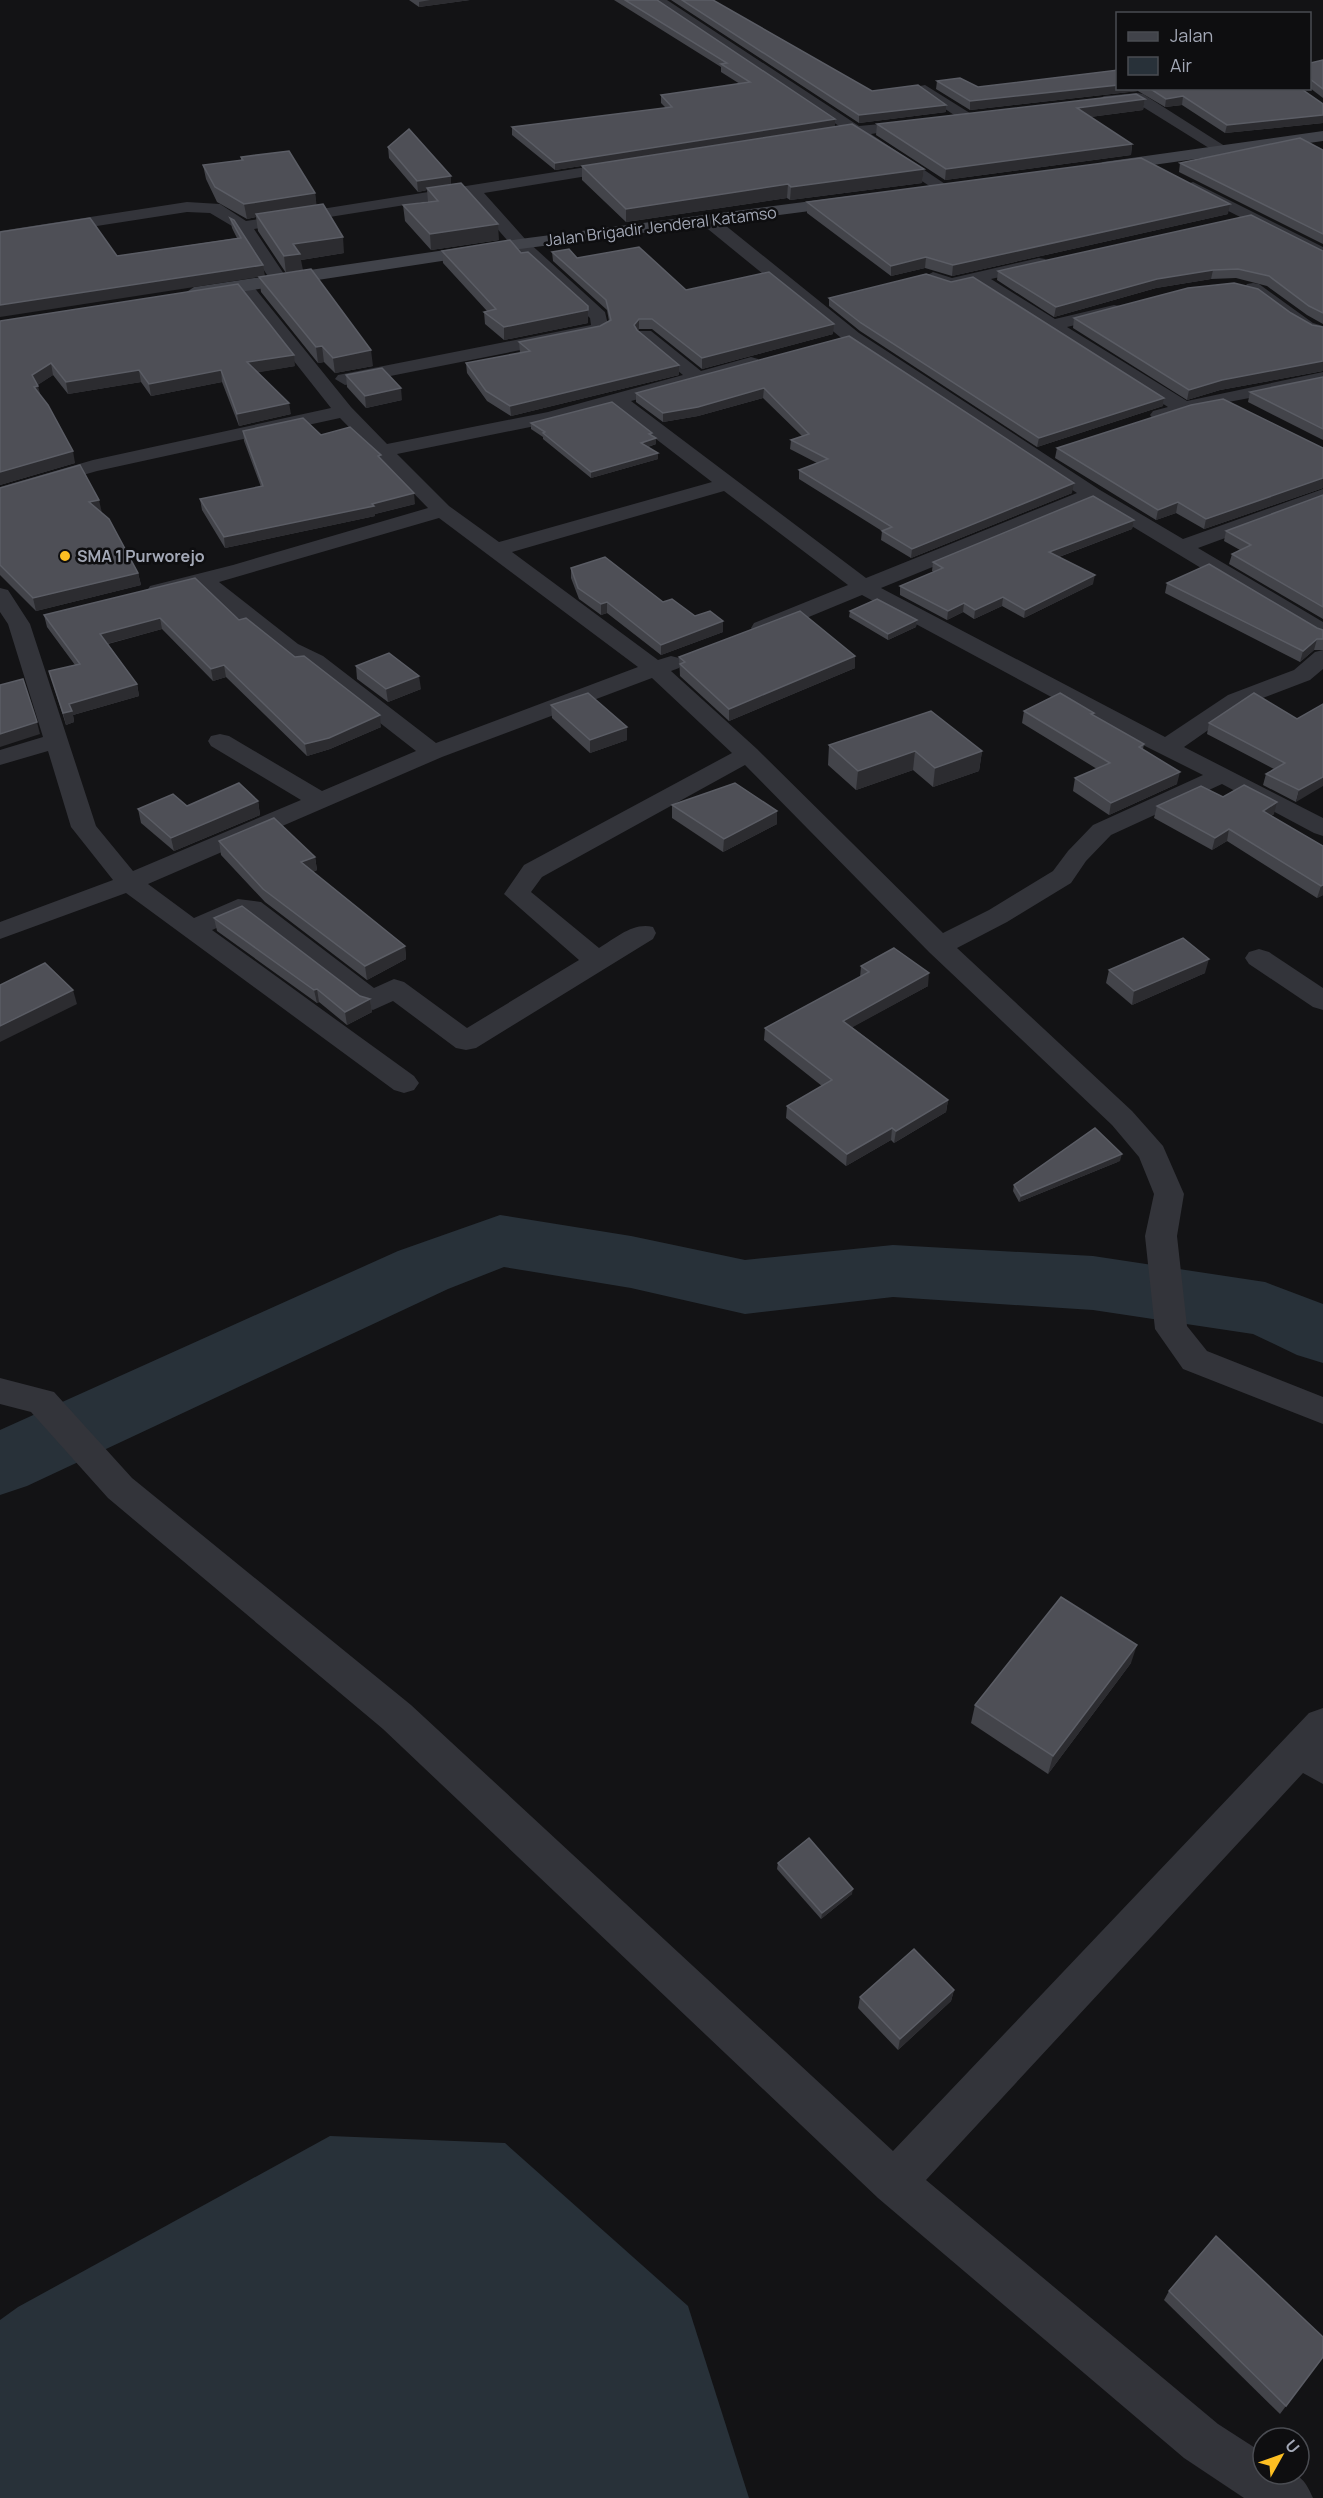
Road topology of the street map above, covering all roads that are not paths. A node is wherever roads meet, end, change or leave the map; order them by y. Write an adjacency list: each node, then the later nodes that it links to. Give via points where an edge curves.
1 (658, 0): 4 (street)
2 (925, 89): 4 (street, via 973,117)
3 (1092, 102): 7 (street, via 1138,97)
4 (856, 130): 6 (street); 11 (street)
5 (1323, 136): 7 (main road)
6 (798, 139)
7 (1223, 150): 8 (main road)
8 (1144, 162): 10 (main road); 15 (street)
9 (637, 164): 12 (street)
10 (1085, 169)
11 (949, 187): 13 (main road)
12 (472, 190): 18 (street); 20 (street)
13 (920, 191)
14 (873, 198): 16 (main road, Jalan Brigadir Jenderal Katamso)
15 (1251, 217): 17 (street); 21 (street)
16 (709, 221): 20 (main road, Jalan Brigadir Jenderal Katamso); 30 (street)
17 (1228, 222)
18 (243, 226): 19 (street, via 214,208 187,207); 25 (street)
19 (0, 236)
20 (520, 244): 25 (main road, Jalan Brigadir Jenderal Katamso); 40 (street, via 599,316 600,329)
21 (1323, 254)
22 (1055, 260): 23 (street)
23 (975, 277): 24 (street, via 951,283 926,275); 32 (street)
24 (915, 278)
25 (279, 280): 26 (main road, Jalan Brigadir Jenderal Katamso)
26 (243, 285): 28 (main road, Jalan Brigadir Jenderal Katamso); 40 (street)
27 (1236, 286): 33 (street, via 1252,287 1307,327)
28 (174, 296)
29 (834, 298): 30 (street)
30 (811, 303): 35 (street)
31 (1127, 307): 32 (street)
32 (1053, 325): 43 (street)
33 (1323, 331)
34 (645, 335): 38 (street)
35 (852, 337): 36 (street); 49 (street)
36 (830, 342)
37 (775, 357): 38 (street)
38 (697, 377): 41 (street)
39 (1323, 378): 42 (street)
40 (324, 383): 44 (street)
41 (614, 398): 48 (street, via 550,417); 50 (street)
42 (1220, 398): 43 (street); 45 (street)
43 (1184, 408): 46 (street)
44 (344, 411): 48 (street); 51 (street, via 93,466)
45 (1251, 414)
46 (1139, 422)
47 (1059, 447): 49 (street)
48 (385, 450): 54 (street)
49 (1037, 455): 52 (street)
50 (726, 484): 56 (street); 58 (street)
51 (0, 493)
52 (1093, 494): 55 (street); 58 (street)
53 (1323, 495): 55 (street)
54 (442, 510): 56 (street); 57 (street)
55 (1180, 547): 62 (street)
56 (496, 550): 66 (street)
57 (203, 580): 60 (street); 70 (street, via 290,649 315,661)
58 (865, 588): 63 (street); 69 (street)
59 (0, 595): 61 (street)
60 (134, 597)
61 (20, 624): 67 (street)
62 (1323, 632)
63 (743, 635)
64 (688, 657): 66 (street)
65 (1323, 657): 69 (street, via 1302,675 1236,700)
66 (655, 669): 70 (street); 71 (street)
67 (58, 740): 72 (street); 76 (street, via 84,827)
68 (220, 741): 74 (street)
69 (1166, 748): 73 (street)
70 (433, 752): 74 (street)
71 (748, 754): 80 (street); 82 (street, via 533,872 527,879 517,894)
72 (0, 758)
73 (1222, 775): 75 (street); 80 (street, via 1102,830 1062,877)
74 (321, 801): 76 (street)
75 (1323, 828)
76 (129, 883): 77 (street); 78 (street)
77 (193, 929): 82 (street, via 238,907 252,908 373,1001 394,988 466,1041); 84 (street)
78 (0, 931)
79 (643, 933): 82 (street)
80 (939, 946): 86 (street, via 1122,1118 1152,1153 1169,1194 1161,1236 1171,1329 1195,1360)
81 (1259, 958): 83 (street)
82 (598, 961)
83 (1323, 1001)
84 (404, 1083)
85 (0, 1391): 88 (street, via 42,1401 120,1488 397,1717)
86 (1323, 1410)
87 (1316, 1747): 88 (street)
88 (894, 2182): 89 (street, via 1202,2441)
89 (1288, 2498)

